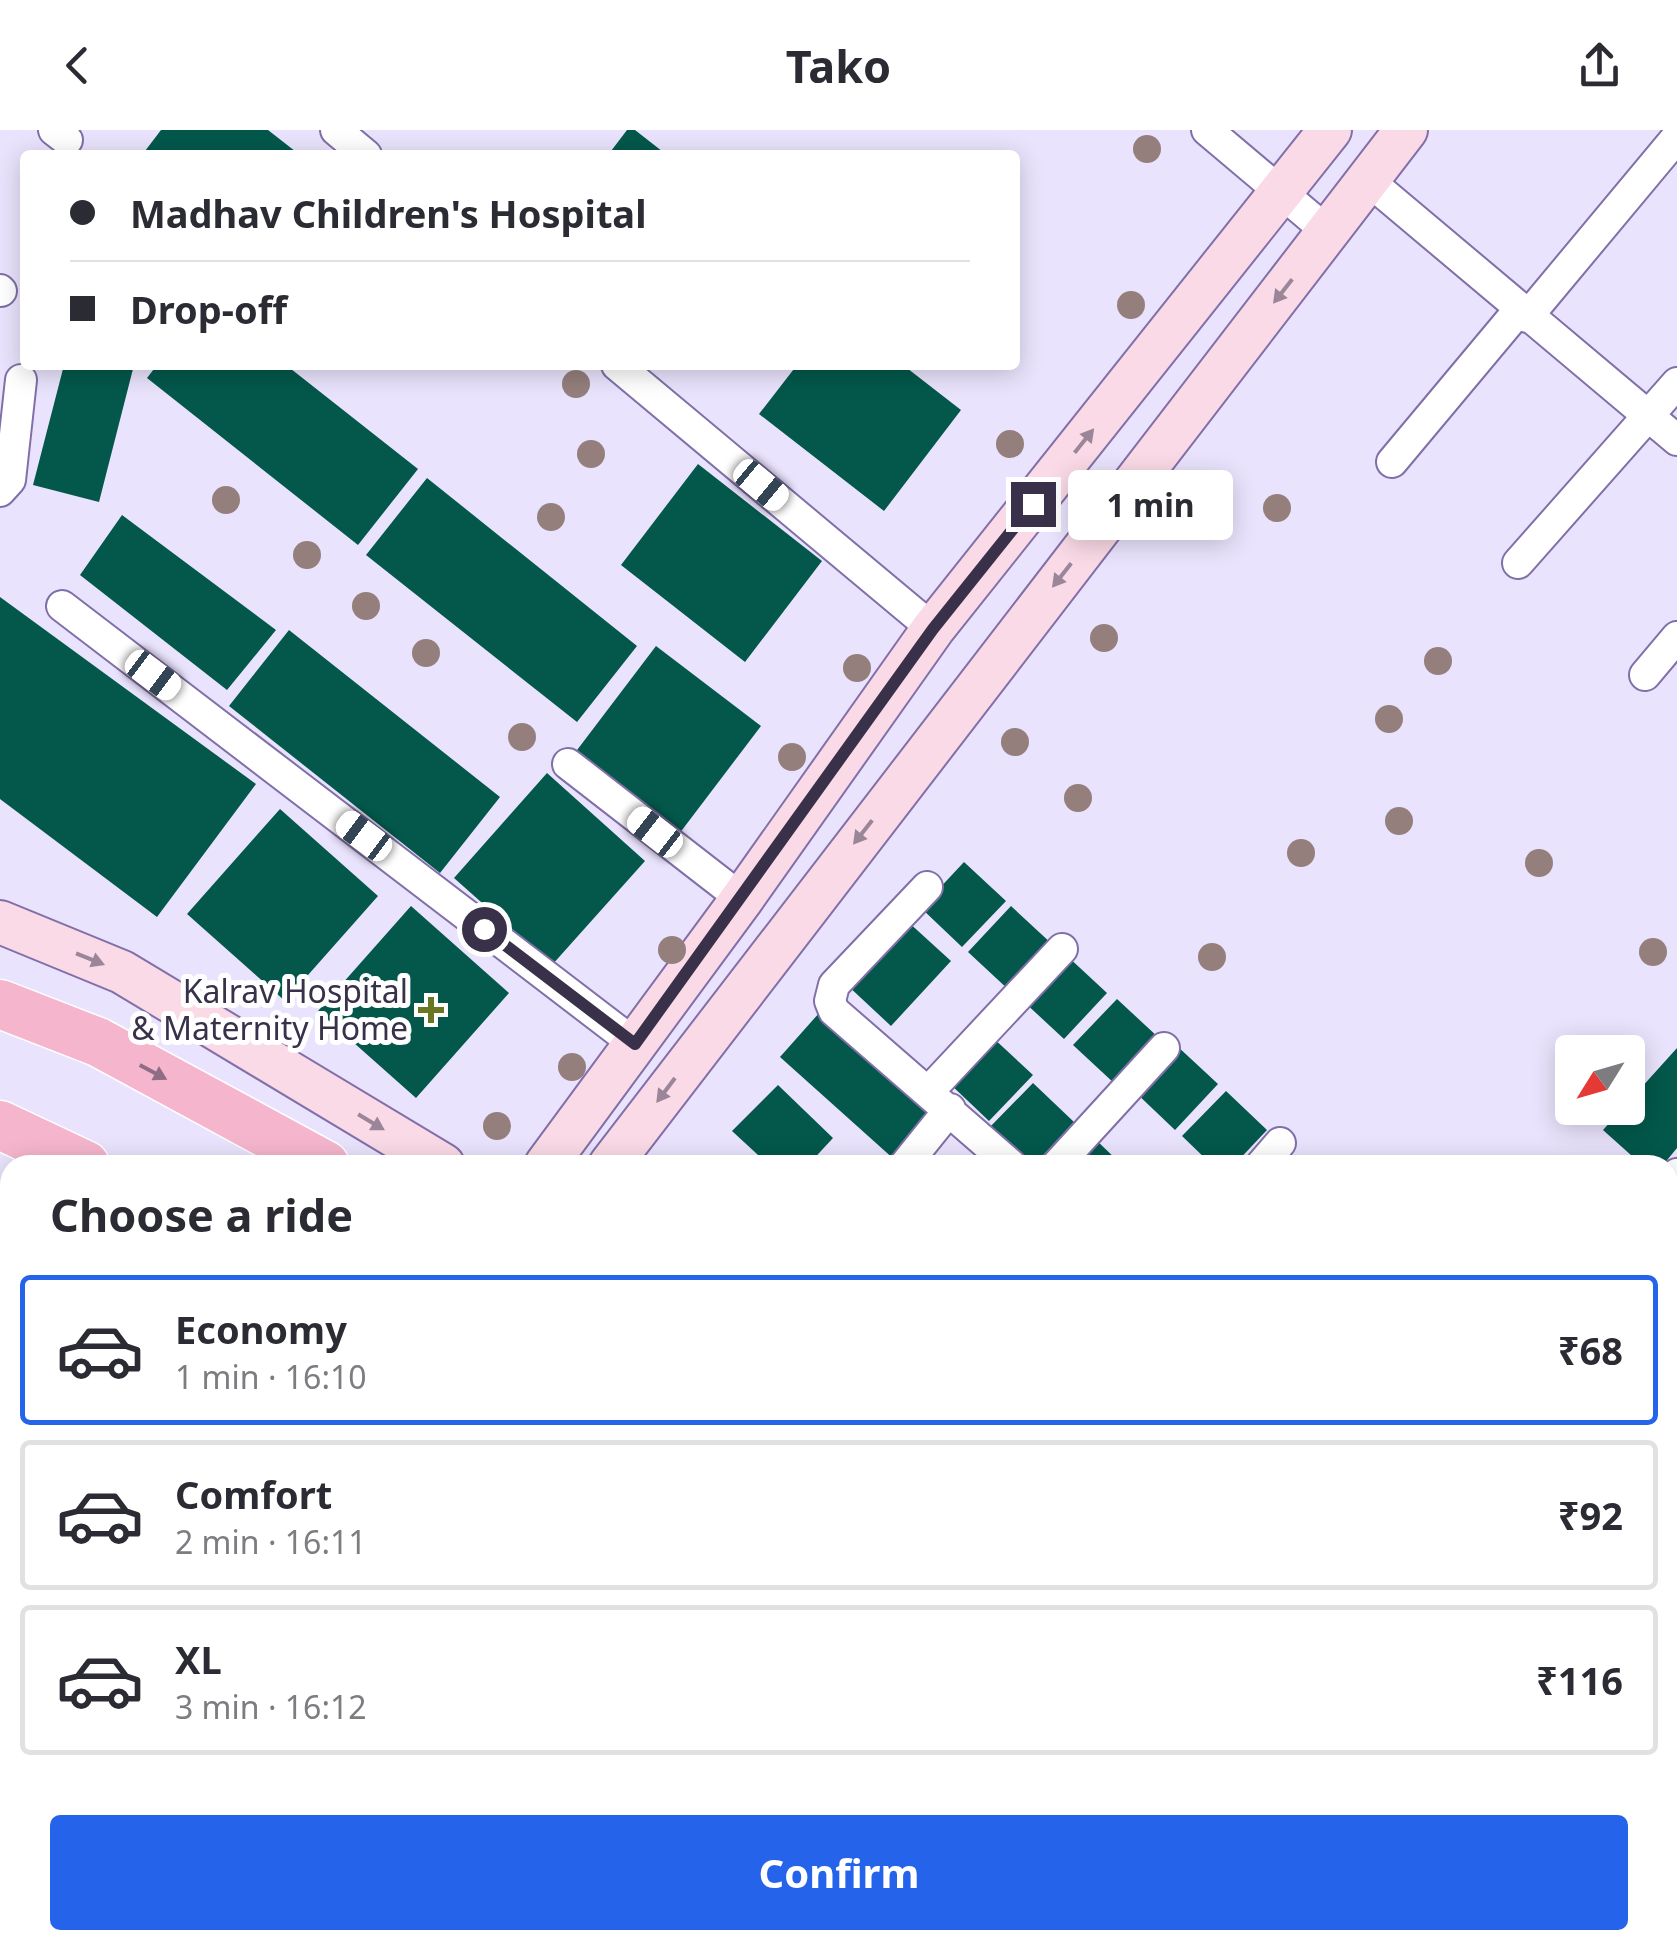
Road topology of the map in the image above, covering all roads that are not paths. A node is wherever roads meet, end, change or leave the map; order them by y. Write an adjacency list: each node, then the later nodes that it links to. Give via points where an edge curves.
1 (336, 130): 6 (street)
2 (1207, 130): 8 (street)
3 (1330, 130): 8 (street)
4 (1406, 130): 7 (street)
5 (1677, 137): 10 (street)
6 (360, 150)
7 (1368, 180): 9 (street); 10 (street)
8 (1283, 192): 9 (street); 20 (street, one-way to 8)
9 (1328, 232): 37 (street, one-way to 37)
10 (1523, 314): 14 (street); 16 (street)
11 (623, 370): 20 (street)
12 (21, 380): 17 (street, via 10,480)
13 (1677, 383): 14 (street)
14 (1649, 416): 15 (street); 18 (street)
15 (1677, 440)
16 (1392, 462)
17 (0, 491)
18 (1518, 563)
19 (62, 606): 29 (street)
20 (933, 629): 25 (street)
21 (1677, 637): 22 (street)
22 (1645, 675)
23 (568, 764): 25 (street)
24 (927, 887): 31 (street, via 834,986 830,1001)
25 (742, 900): 29 (street)
26 (0, 922): 35 (street, one-way to 35, via 122,972)
27 (1062, 949): 31 (street)
28 (0, 1004): 34 (main road, one-way to 34, via 98,1042)
29 (635, 1044): 36 (street)
30 (1164, 1048): 40 (street)
31 (939, 1100): 38 (street); 39 (street)
32 (0, 1125): 33 (main road)
33 (64, 1155)
34 (307, 1155)
35 (426, 1155)
36 (553, 1155)
37 (618, 1155)
38 (910, 1155)
39 (1000, 1155)
40 (1066, 1155)

